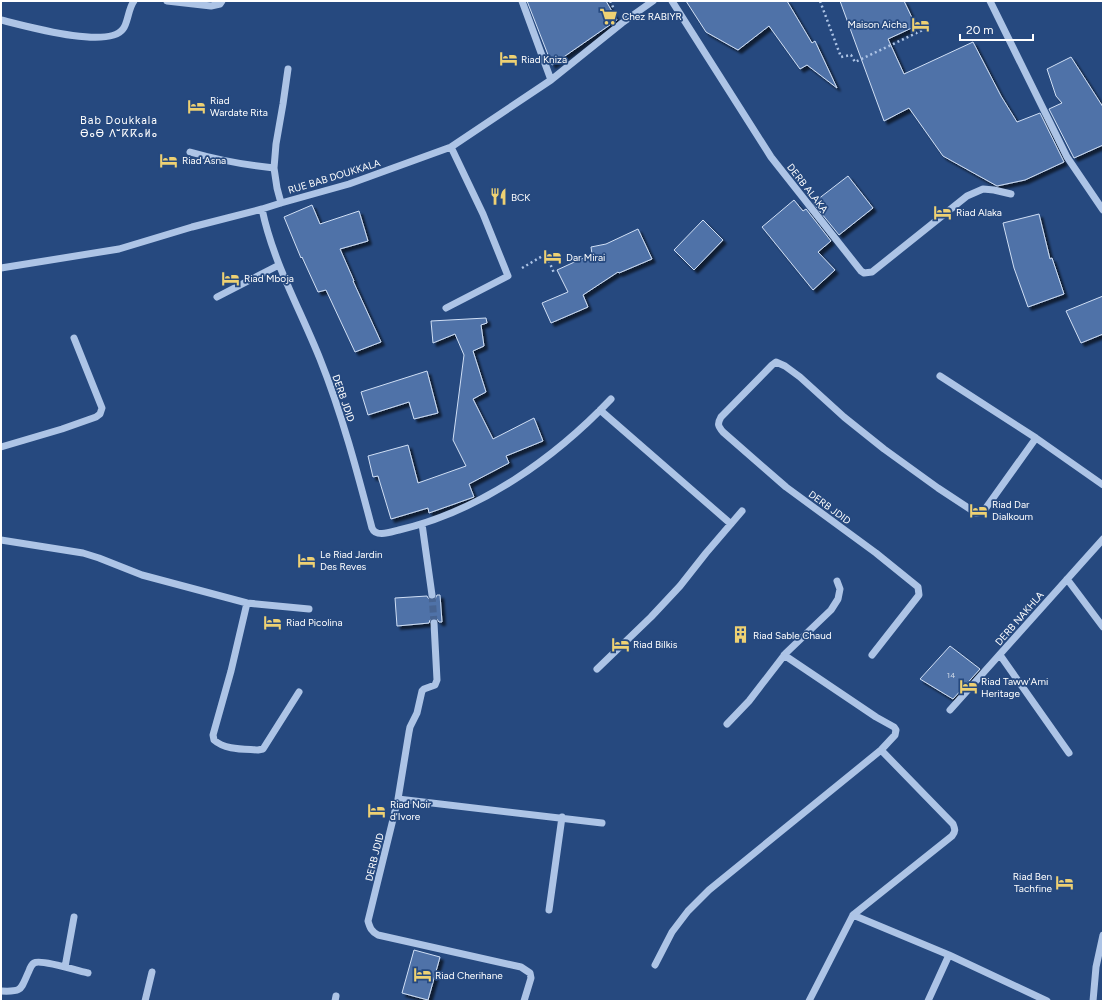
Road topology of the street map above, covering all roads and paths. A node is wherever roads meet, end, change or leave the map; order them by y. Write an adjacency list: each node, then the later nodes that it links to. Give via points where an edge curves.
1 (134, 1): 9 (street, via 123,29 104,37 66,35)
2 (167, 1): 3 (street, via 211,6)
3 (222, 1)
4 (522, 1): 12 (street)
5 (653, 1): 12 (street, RUE BAB DOUKKALA)
6 (672, 1): 16 (street, DERB ALAKA, via 771,157 864,273 872,272 967,196 983,189)
7 (820, 1): 10 (path, via 841,57 851,55 855,62)
8 (990, 1): 19 (street, via 1067,157)
9 (1, 20)
10 (925, 29)
11 (288, 69): 15 (street)
12 (551, 80): 13 (street, RUE BAB DOUKKALA)
13 (451, 147): 17 (street, RUE BAB DOUKKALA, via 349,184); 23 (street, via 483,214)
14 (190, 152): 15 (street, via 246,165)
15 (274, 168): 17 (street)
16 (1011, 194)
17 (281, 203): 18 (street, RUE BAB DOUKKALA)
18 (262, 209): 20 (street, DERB JDID, via 269,240); 21 (street, RUE BAB DOUKKALA, via 119,249)
19 (1103, 210)
20 (279, 264): 24 (street); 34 (street, DERB JDID, via 336,399 372,528 377,533 384,533)
21 (1, 268)
22 (554, 273): 23 (path, via 546,254)
23 (508, 276): 25 (street)
24 (217, 297)
25 (446, 308)
26 (74, 338): 31 (street, via 102,408 100,414 62,430)
27 (940, 376): 30 (street)
28 (611, 399): 29 (street)
29 (600, 410): 34 (street, via 536,466 468,505); 35 (street)
30 (1036, 438): 32 (street); 46 (street, DERB JDID, via 983,512 976,513 872,440 780,363 772,364 720,417 718,426 723,432 786,487 918,587 917,598)
31 (1, 448)
32 (1103, 485)
33 (742, 511): 35 (street)
34 (422, 524): 40 (street)
35 (731, 524): 48 (street, via 680,586)
36 (1103, 539): 38 (street, DERB NAKHLA)
37 (1, 540): 41 (street, via 84,553 142,575)
38 (1067, 579): 44 (street); 47 (street, DERB NAKHLA)
39 (837, 581): 45 (street, via 840,589 838,599 831,610)
40 (432, 595)
41 (247, 603): 42 (street); 49 (street, via 232,671 213,735 214,740 218,745 225,747 263,749)
42 (308, 610)
43 (434, 623): 54 (street, DERB JDID, via 437,680 435,686 420,693 418,714 409,732)
44 (1103, 627)
45 (784, 655): 51 (street, via 749,701); 52 (street, via 876,717 894,726 896,735)
46 (872, 655)
47 (1000, 655): 50 (street, DERB NAKHLA); 53 (street)
48 (597, 669)
49 (299, 692)
50 (950, 710)
51 (727, 724)
52 (881, 750): 58 (street, via 953,824 955,832); 62 (street, via 709,890 672,932)
53 (1069, 753)
54 (398, 799): 55 (street); 68 (street, DERB JDID, via 368,921 370,928 378,935 521,967 530,973 531,978)
55 (562, 817): 56 (street); 57 (street)
56 (602, 823)
57 (549, 910)
58 (852, 915): 61 (street); 69 (street)
59 (74, 917): 63 (street)
60 (1103, 935): 72 (street, via 1096,967)
61 (949, 955): 70 (street); 71 (street)
62 (656, 965)
63 (65, 967): 65 (street); 66 (street, via 34,963 20,990)
64 (152, 972): 67 (street)
65 (88, 973)
66 (1, 991)
67 (145, 1001)
68 (524, 1001)
69 (809, 1001)
70 (928, 1001)
71 (1047, 1001)
72 (1093, 1001)

